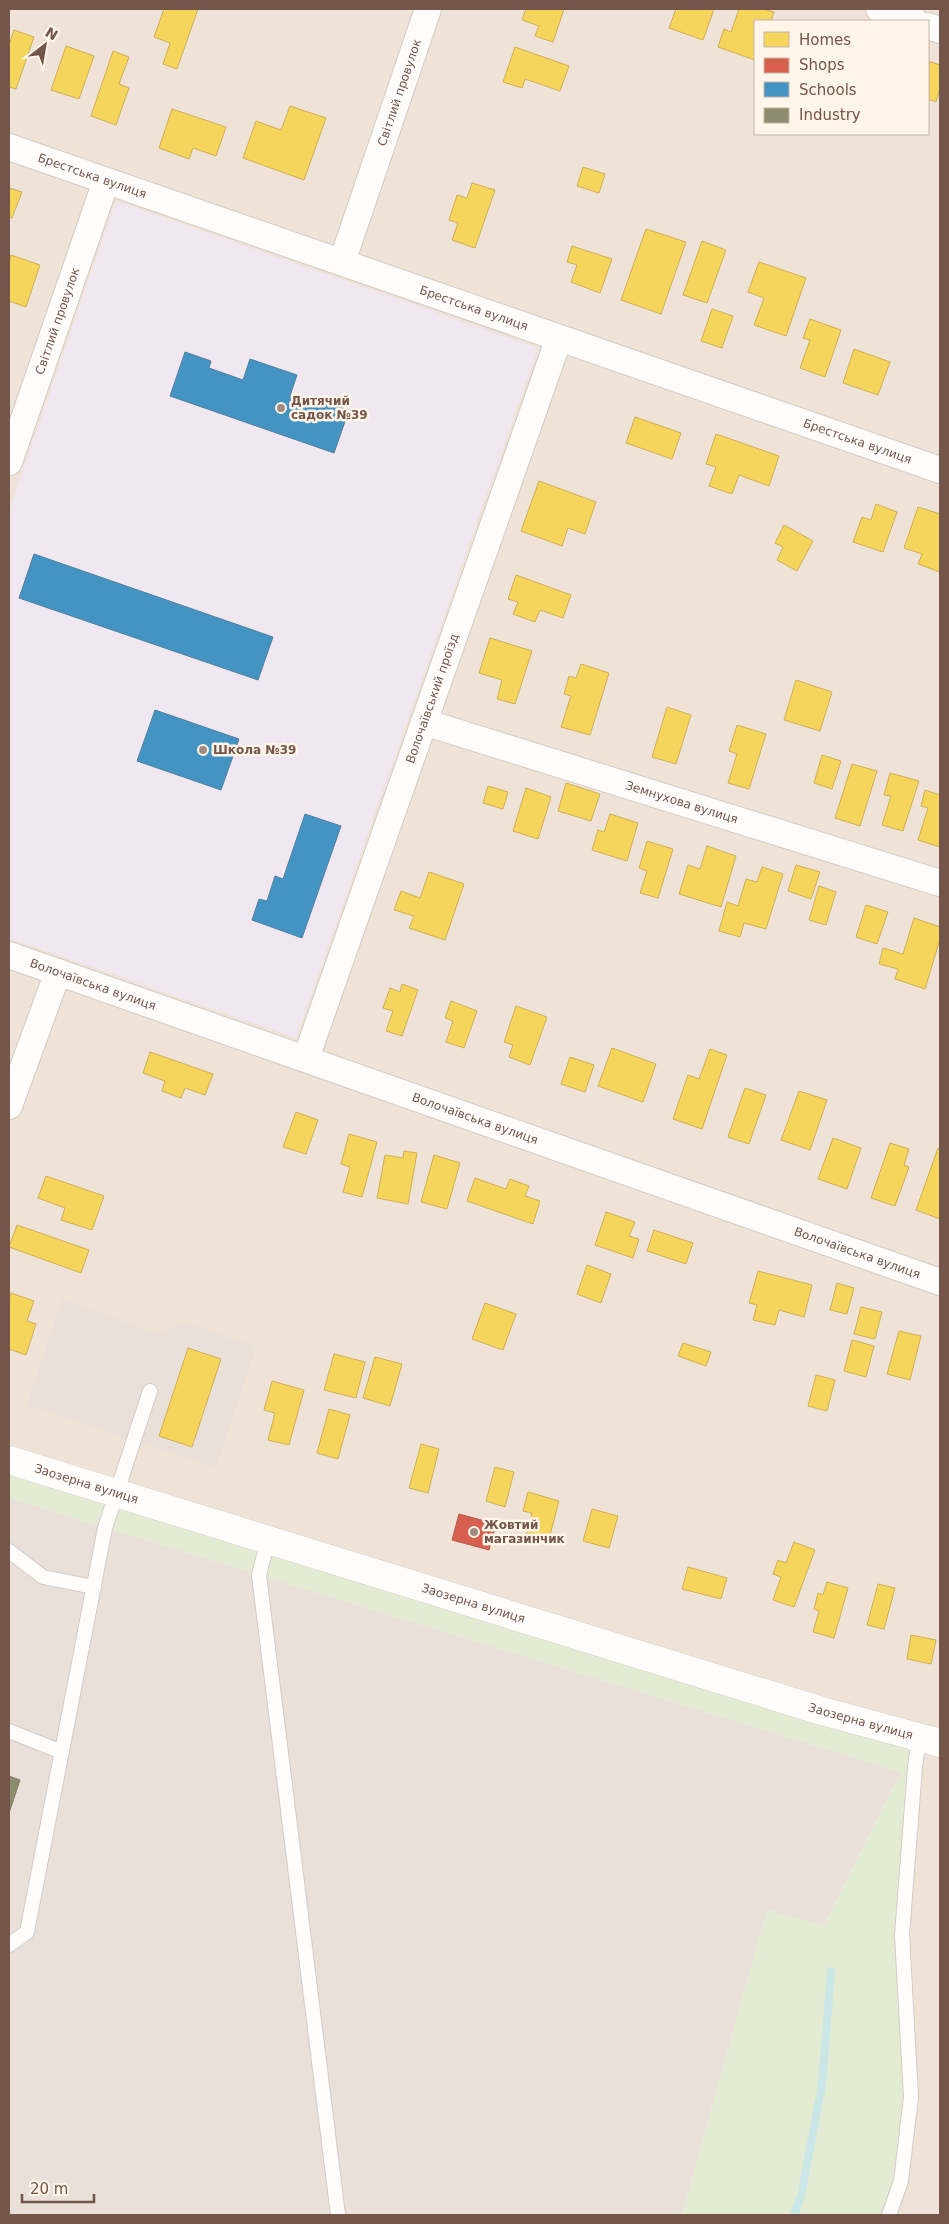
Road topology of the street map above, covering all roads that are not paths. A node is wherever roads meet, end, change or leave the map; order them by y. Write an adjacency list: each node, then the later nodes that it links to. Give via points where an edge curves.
1 (428, 9): 6 (street, Світлий провулок)
2 (879, 9): 3 (street)
3 (912, 20)
4 (9, 147): 5 (street, Брестська вулиця)
5 (106, 181): 6 (street, Брестська вулиця); 8 (street, Світлий провулок)
6 (342, 262): 7 (street, Брестська вулиця)
7 (558, 338): 9 (street, Брестська вулиця); 10 (street, Волочаївський проїзд)
8 (9, 462)
9 (940, 470)
10 (424, 722): 11 (street, Земнухова вулиця); 14 (street, Волочаївський проїзд)
11 (940, 883)
12 (9, 954): 13 (street, Волочаївська вулиця)
13 (58, 972): 14 (street, Волочаївська вулиця); 15 (street)
14 (306, 1058): 16 (street, Волочаївська вулиця)
15 (9, 1106)
16 (940, 1282)
17 (150, 1391): 19 (lane)
18 (9, 1460): 19 (street, Заозерна вулиця)
19 (116, 1492): 20 (street, Заозерна вулиця); 22 (lane, via 105,1528)
20 (268, 1540): 24 (street, Заозерна вулиця, via 822,1711); 27 (lane, via 259,1575)
21 (9, 1551): 22 (lane, via 43,1577)
22 (94, 1587): 25 (lane)
23 (9, 1731): 25 (lane)
24 (930, 1741): 28 (lane, via 915,1767 902,1934 911,2097 901,2181)
25 (62, 1752): 26 (lane, via 27,1932)
26 (9, 1945)
27 (338, 2215)
28 (889, 2215)

